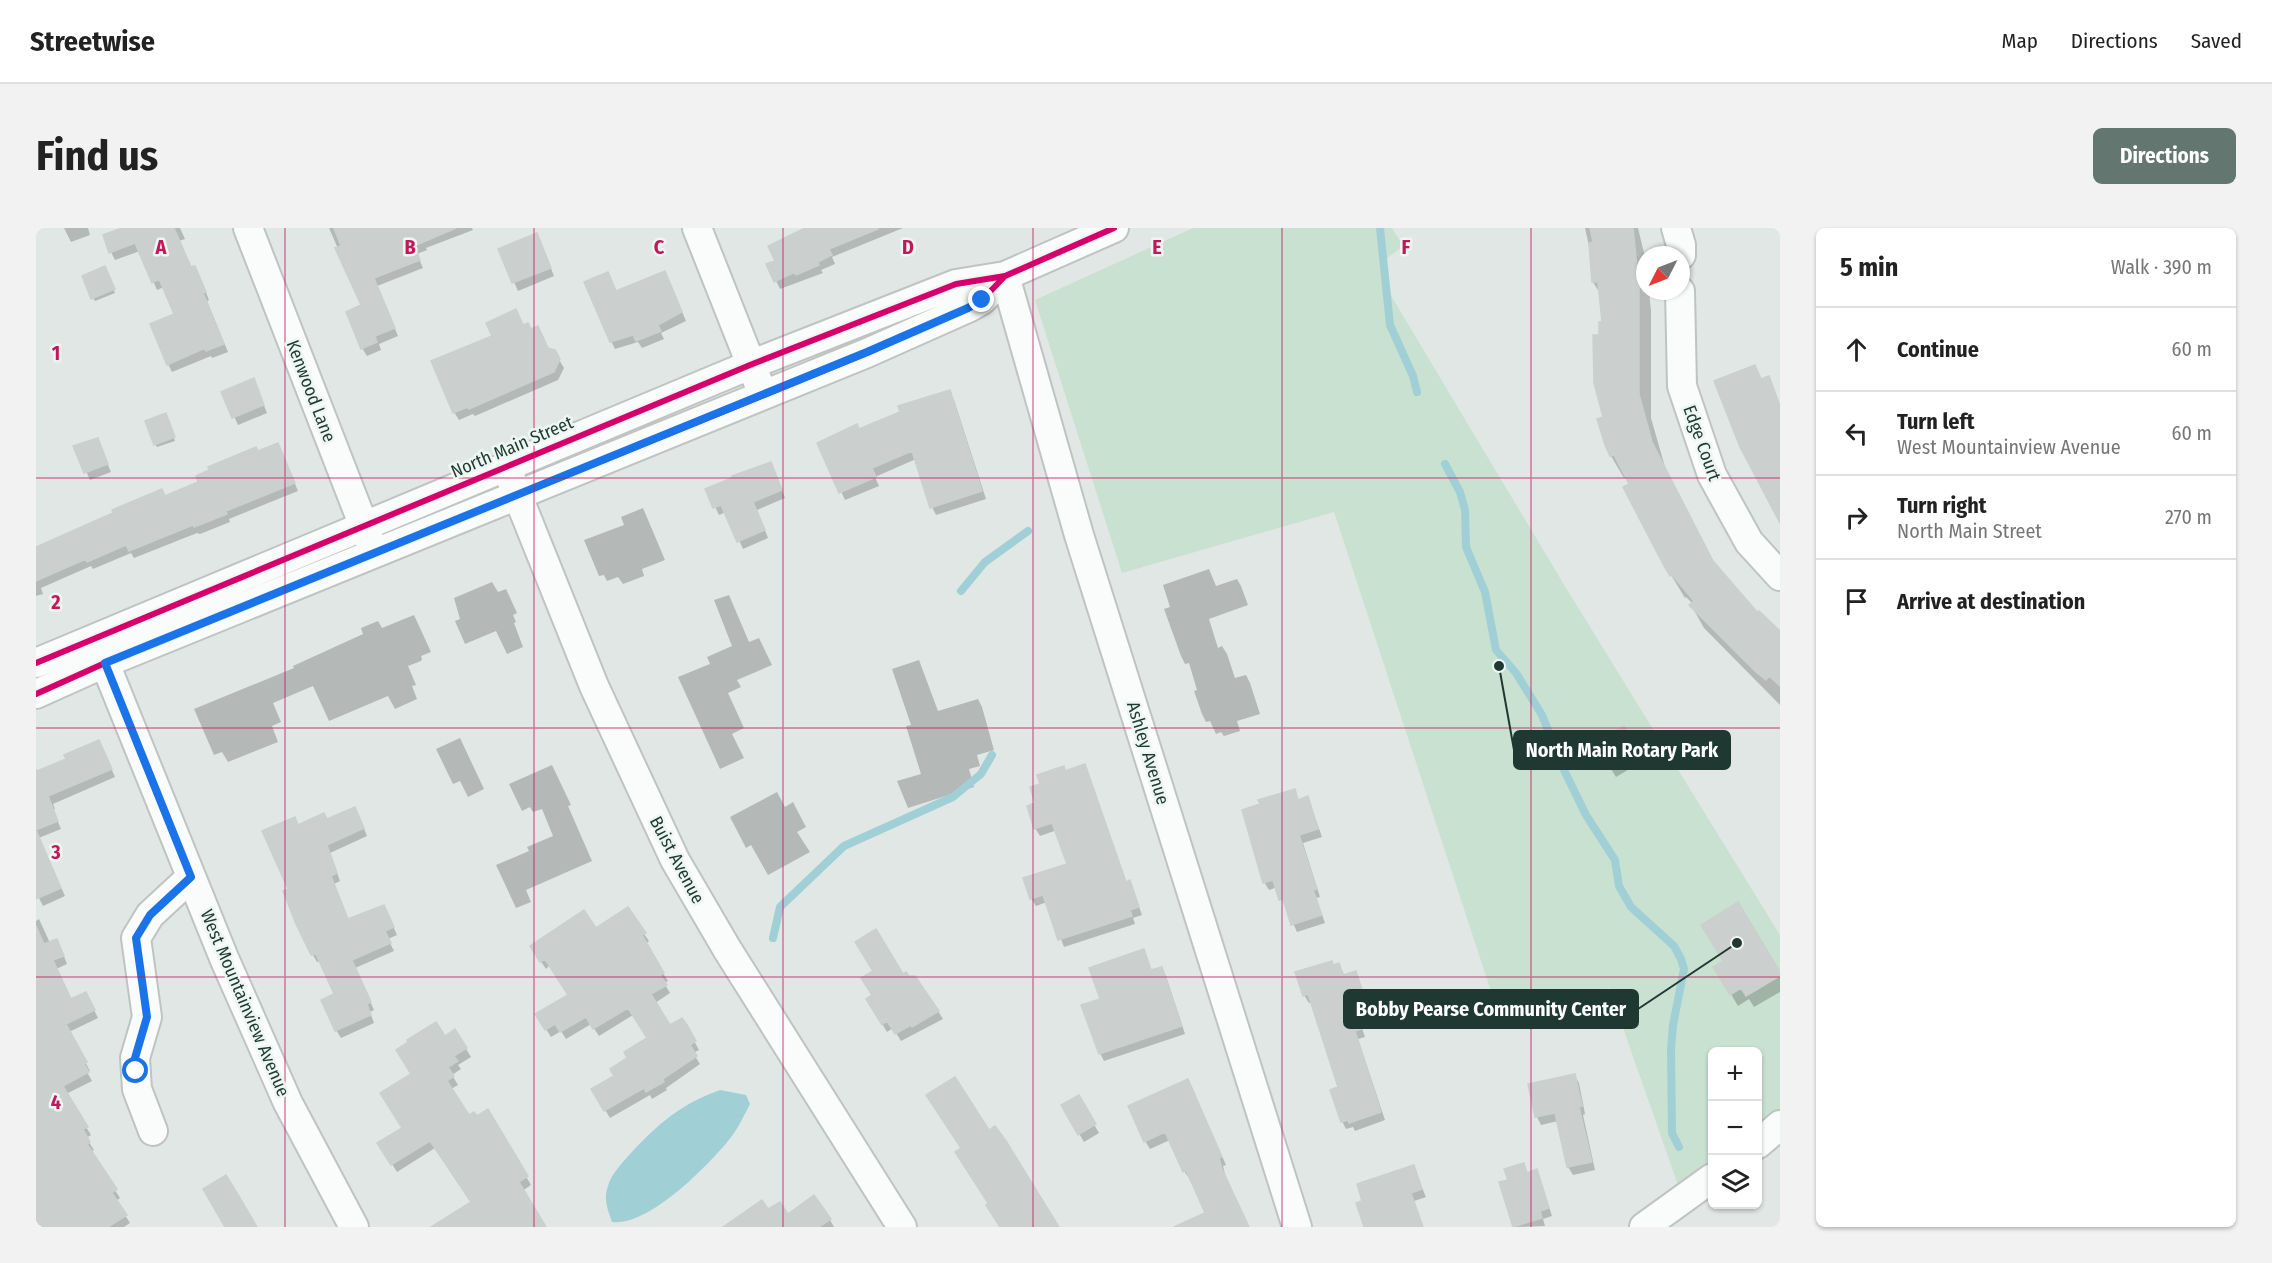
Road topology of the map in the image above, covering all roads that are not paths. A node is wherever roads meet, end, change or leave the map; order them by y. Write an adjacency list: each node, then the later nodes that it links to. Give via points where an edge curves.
1 (248, 228): 12 (street, Kenwood Lane)
2 (698, 228): 8 (street)
3 (1114, 228): 6 (street, North Main Street)
4 (1676, 228): 5 (street)
5 (1681, 246)
6 (1005, 276): 8 (street, North Main Street, via 957,284); 9 (street, North Main Street, via 982,300 968,308); 25 (street, Ashley Avenue, via 1080,535)
7 (1680, 300): 14 (street, Edge Court, via 1682,386 1712,475 1749,542)
8 (750, 365): 9 (street); 10 (street, North Main Street)
9 (764, 395): 11 (street, North Main Street)
10 (506, 466): 11 (street, Buist Avenue); 12 (street, North Main Street)
11 (518, 496): 13 (street, North Main Street); 24 (street, Buist Avenue, via 594,686 675,860)
12 (364, 526): 13 (street, Kenwood Lane); 15 (street, North Main Street)
13 (376, 554): 15 (street, North Main Street)
14 (1780, 576)
15 (100, 651): 16 (street, North Main Street); 17 (street, North Main Street); 18 (street, West Mountainview Avenue)
16 (36, 663)
17 (36, 694)
18 (191, 877): 20 (street, via 150,915 136,938 147,1017 135,1058 137,1089); 23 (street, West Mountainview Avenue, via 288,1103)
19 (1780, 1125): 21 (street)
20 (153, 1131)
21 (1762, 1141)
22 (1708, 1182): 26 (street)
23 (354, 1227)
24 (902, 1227)
25 (1297, 1227)
26 (1644, 1227)

